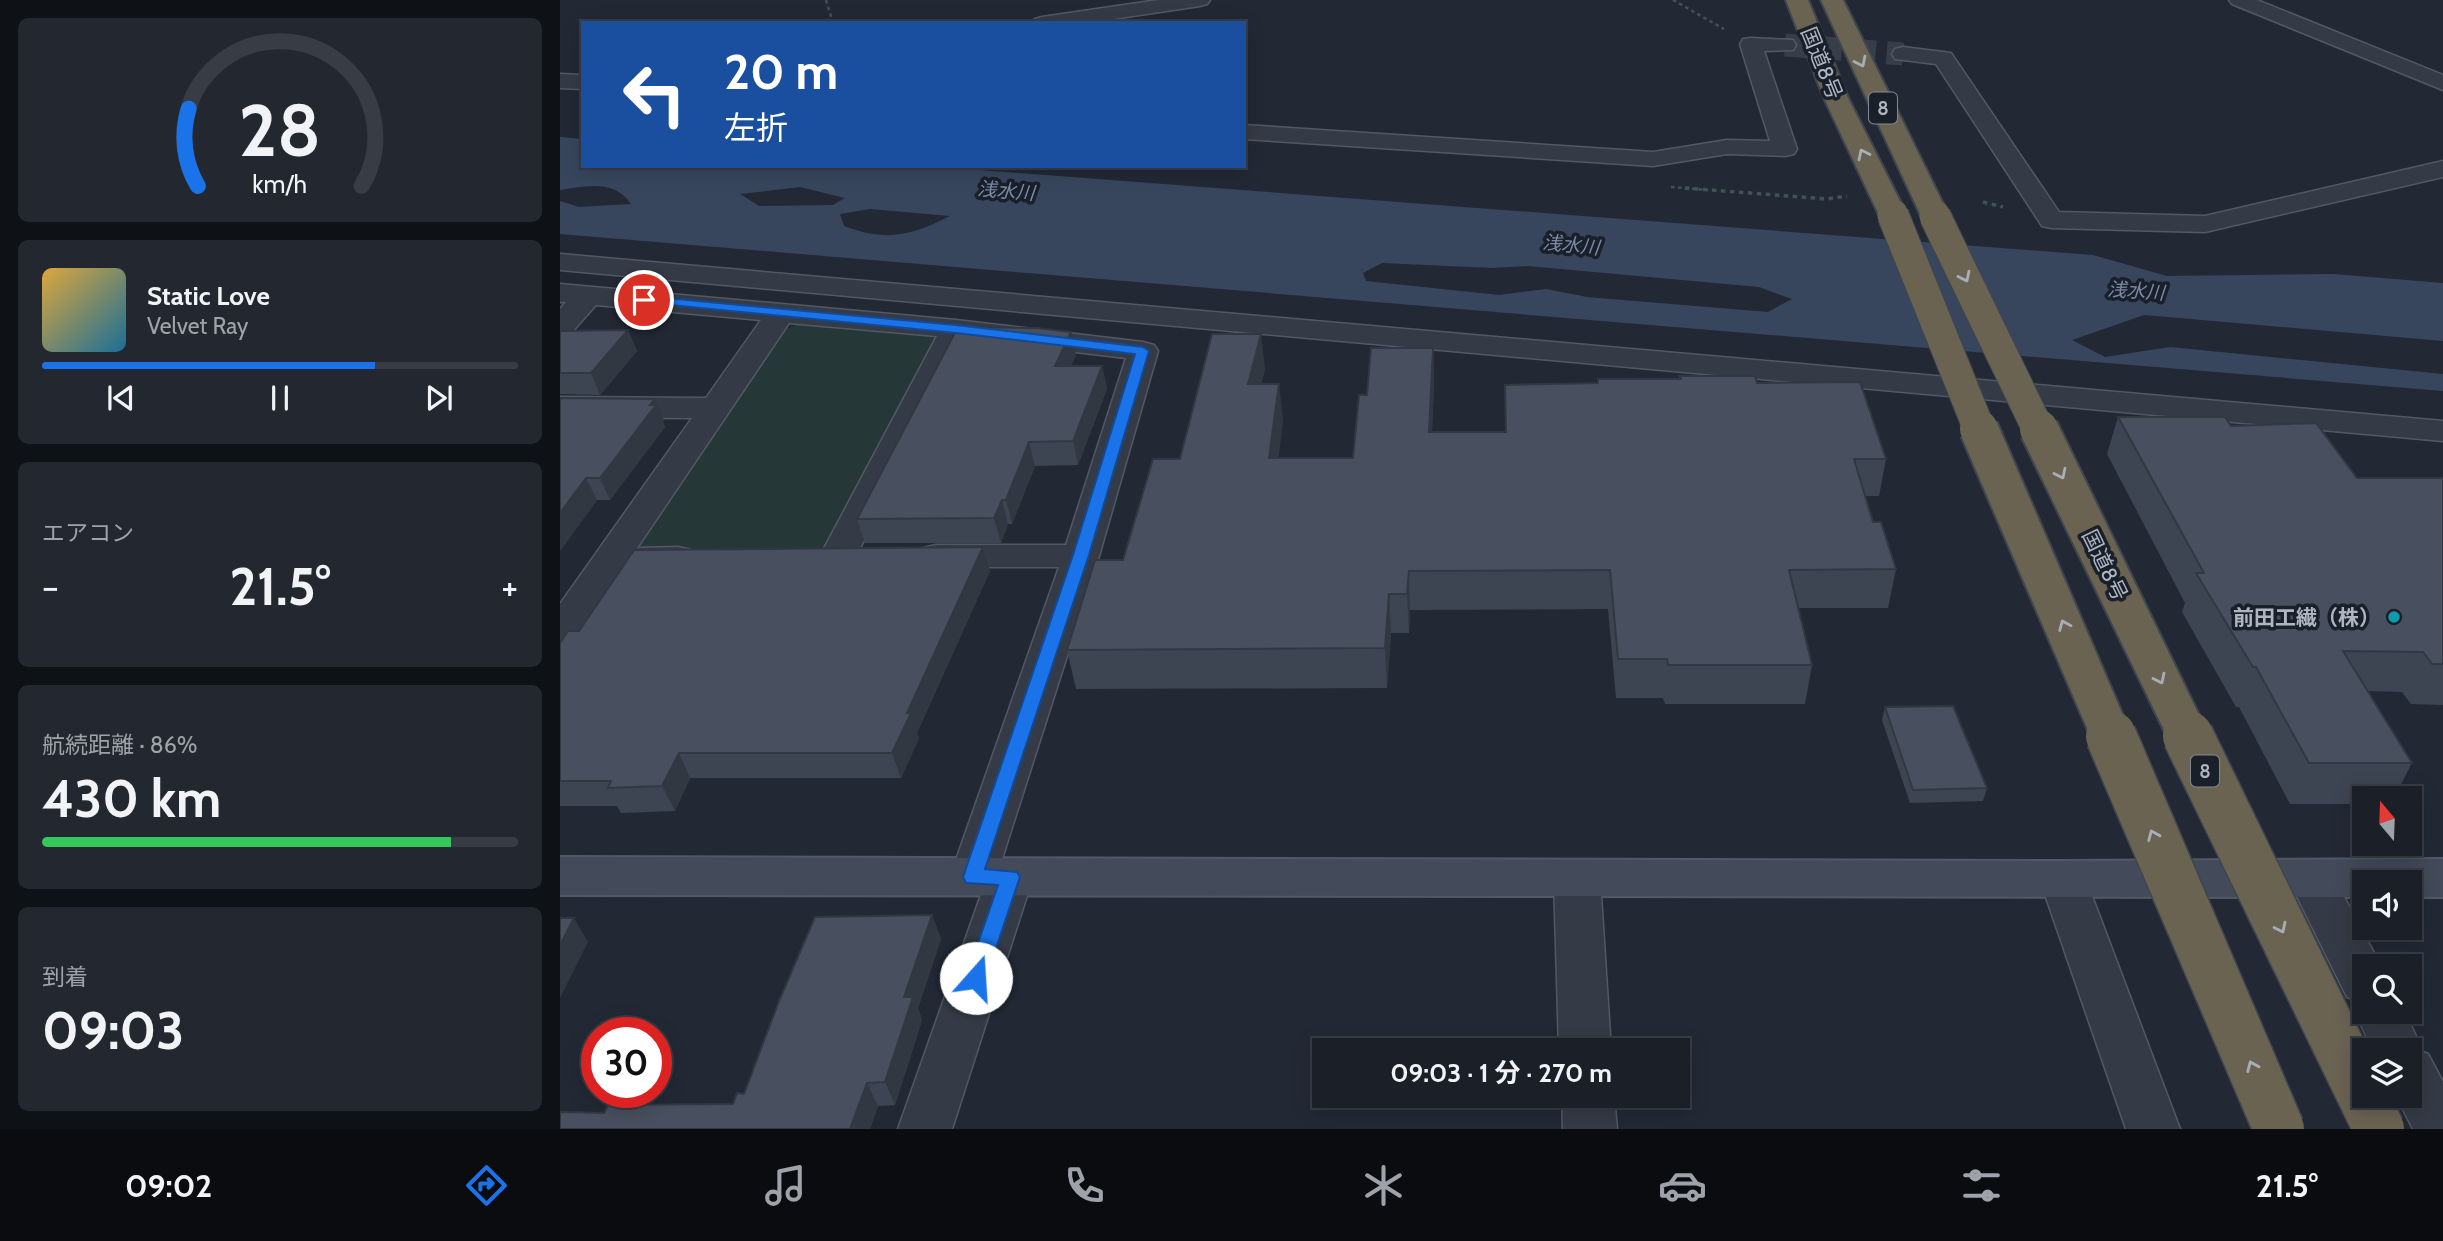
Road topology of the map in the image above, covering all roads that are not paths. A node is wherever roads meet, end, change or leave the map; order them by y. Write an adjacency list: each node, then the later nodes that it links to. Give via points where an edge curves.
1 (1200, 0): 5 (street)
2 (1797, 0): 39 (highway, 国道8号 / 8, one-way to 2, bridge, via 1969,405 1893,215 1836,97)
3 (1832, 0): 40 (highway, 国道8号 / 8, one-way to 40, bridge)
4 (2239, 0): 10 (street)
5 (1055, 21)
6 (1786, 45): 11 (street, via 1751,44 1785,149 1727,147 1653,159)
7 (1903, 54): 12 (street, via 1943,58 2051,220 2205,224)
8 (560, 81): 9 (street)
9 (581, 82)
10 (2443, 83)
11 (1246, 132)
12 (2443, 169)
13 (560, 262): 21 (street)
14 (560, 293): 15 (street)
15 (589, 295): 16 (street); 17 (street)
16 (782, 312): 18 (street); 20 (street)
17 (560, 327)
18 (956, 329): 22 (street, via 1143,351); 22 (street, via 825,556)
19 (560, 407): 20 (street)
20 (714, 408): 24 (street)
21 (2443, 431)
22 (1081, 555): 27 (street)
23 (717, 558): 24 (street)
24 (609, 559): 25 (street)
25 (563, 623)
26 (560, 876): 27 (street)
27 (991, 877): 30 (street); 36 (street)
28 (2311, 878): 29 (street); 31 (street); 32 (street)
29 (2443, 878)
30 (1577, 879): 31 (street); 33 (street)
31 (2063, 880): 38 (street)
32 (2352, 958)
33 (1585, 1038)
34 (2422, 1094): 41 (street)
35 (1589, 1108): 37 (street)
36 (925, 1129)
37 (1590, 1129)
38 (2153, 1129)
39 (2279, 1129)
40 (2379, 1129)
41 (2440, 1129)

